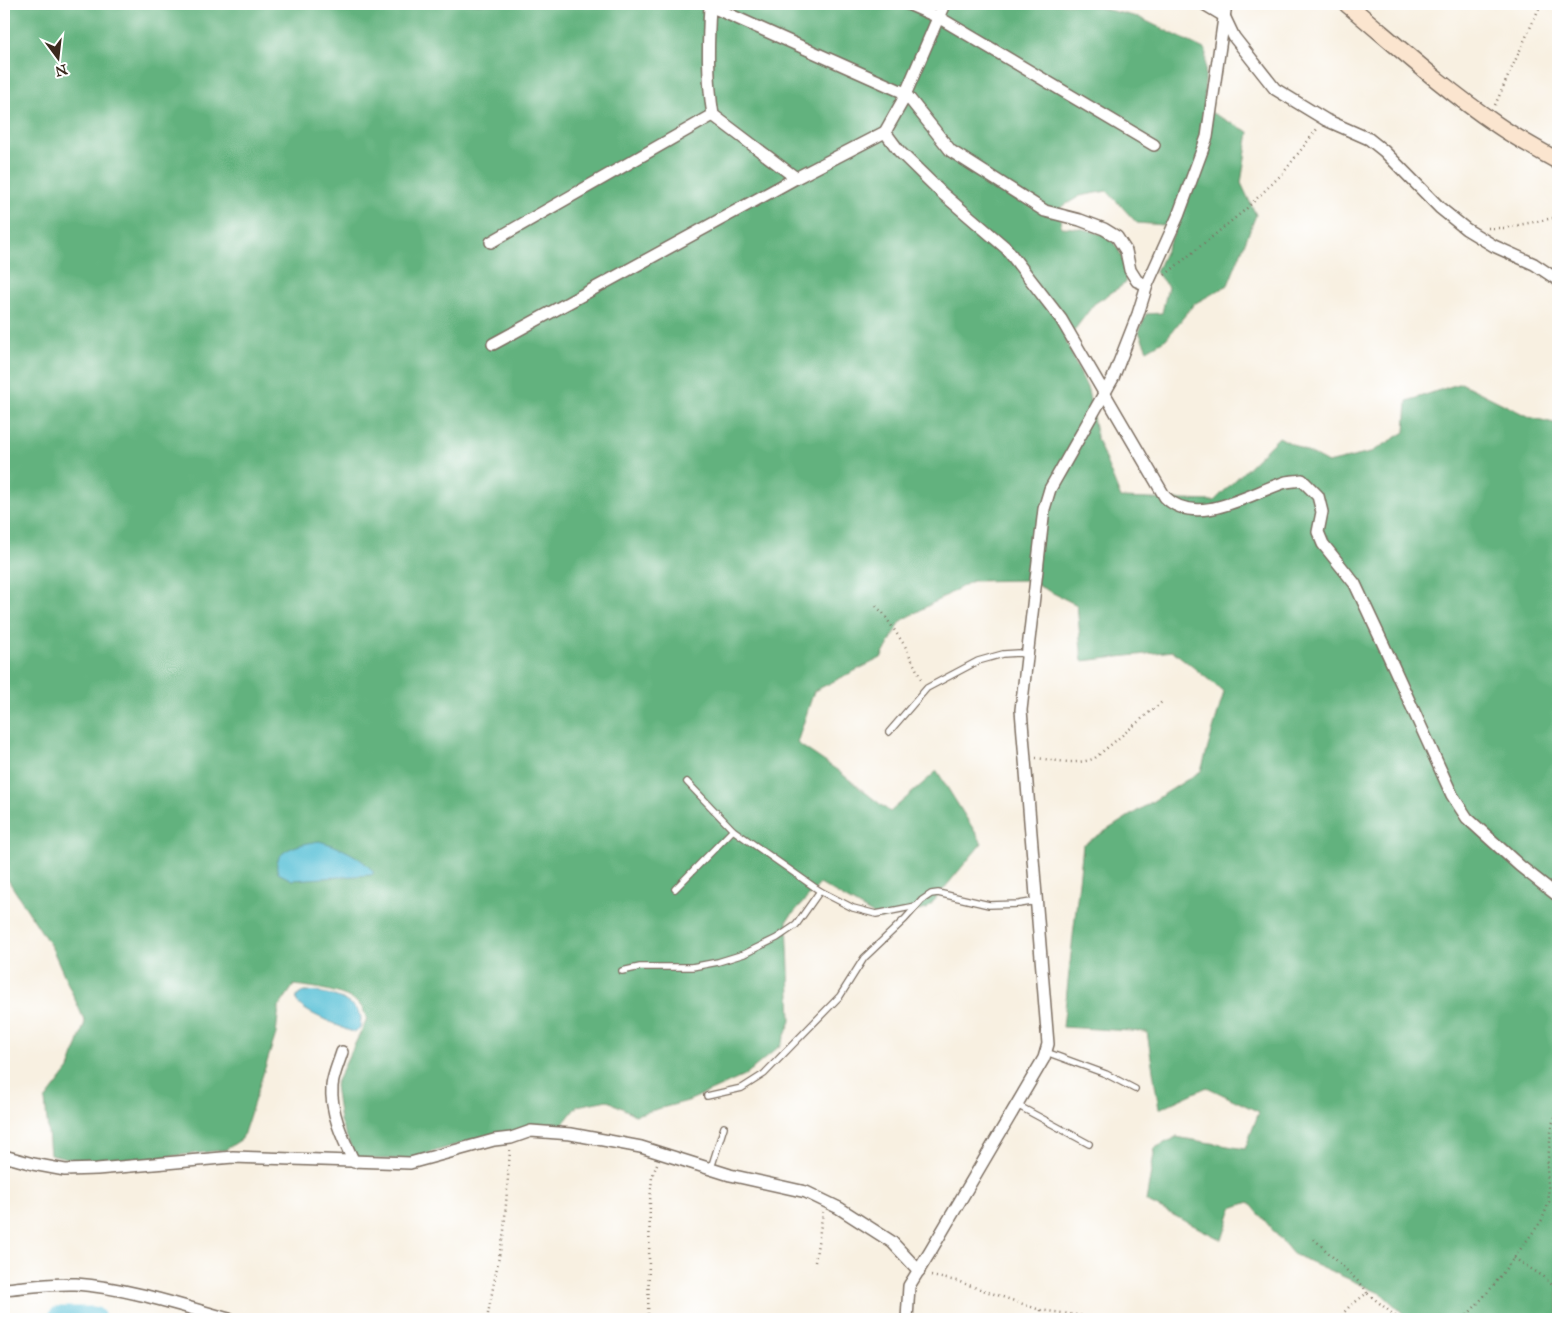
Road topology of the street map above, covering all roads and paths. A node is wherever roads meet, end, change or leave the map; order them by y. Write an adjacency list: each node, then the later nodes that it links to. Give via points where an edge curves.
1 (908, 4): 8 (street)
2 (944, 4): 8 (street)
3 (1204, 4): 7 (street)
4 (1226, 4): 7 (street)
5 (1347, 4): 11 (street)
6 (1541, 4): 11 (path)
7 (1224, 16): 12 (street, via 1234,37 1275,89); 21 (street, via 1207,137 1178,216)
8 (938, 17): 9 (street); 14 (street)
9 (905, 93): 10 (street, via 710,6 708,56); 13 (street); 21 (street, via 951,152 1045,211 1080,220 1117,237 1126,251 1130,270)
10 (713, 115): 16 (street); 19 (street)
11 (1489, 119): 15 (street)
12 (1326, 120): 18 (street, via 1369,139 1384,150 1440,208); 21 (path, via 1284,172 1245,210)
13 (885, 132): 16 (street); 23 (street, via 899,152 1006,248 1061,319)
14 (1154, 145)
15 (1558, 161)
16 (796, 178): 22 (street)
17 (1558, 217): 18 (path, via 1504,228)
18 (1466, 229): 20 (street)
19 (491, 242)
20 (1558, 280)
21 (1147, 286): 23 (street)
22 (493, 344)
23 (1105, 392): 25 (street, via 1050,488 1044,509); 34 (street, via 1166,497 1182,508 1195,510 1240,501 1286,482 1302,480 1318,496 1322,512 1318,532 1323,544 1355,584 1452,795 1467,818)
24 (876, 606): 26 (path, via 905,646)
25 (1028, 655): 26 (lane, via 1003,654 978,660); 29 (street, via 1021,710)
26 (927, 688): 28 (lane)
27 (1163, 702): 29 (path, via 1096,758 1072,762)
28 (889, 732)
29 (1025, 757): 35 (street)
30 (687, 782): 31 (lane)
31 (733, 830): 32 (lane); 33 (lane)
32 (674, 889)
33 (820, 891): 36 (lane, via 854,908 876,914); 37 (lane, via 796,925 744,954 692,967 640,967)
34 (1558, 896)
35 (1037, 901): 36 (lane, via 989,905 938,893 931,894); 39 (street)
36 (917, 906): 41 (lane, via 864,958 840,996 764,1074 742,1088)
37 (622, 971)
38 (342, 1052): 49 (street, via 332,1086 338,1124)
39 (1046, 1052): 40 (lane); 42 (street)
40 (1135, 1088)
41 (707, 1096)
42 (1017, 1105): 46 (lane); 55 (street)
43 (1558, 1111): 53 (path, via 1552,1124 1548,1159 1549,1202 1542,1220)
44 (724, 1127): 50 (lane)
45 (511, 1138): 47 (street, via 531,1131 571,1134); 49 (street, via 410,1163); 61 (path, via 504,1231)
46 (1090, 1144)
47 (662, 1153): 50 (street); 62 (path, via 652,1177)
48 (4, 1156): 49 (street, via 65,1170 233,1157)
49 (354, 1162)
50 (711, 1168): 51 (street, via 806,1192)
51 (826, 1202): 54 (path); 55 (street, via 892,1242)
52 (1314, 1240): 58 (path)
53 (1514, 1258): 57 (path); 68 (path)
54 (814, 1262)
55 (919, 1271): 59 (path); 63 (street, via 908,1286)
56 (4, 1288): 60 (street, via 94,1286)
57 (1557, 1290)
58 (1367, 1292): 66 (path); 67 (path)
59 (1040, 1310): 64 (path); 65 (path)
60 (229, 1319)
61 (487, 1319)
62 (648, 1319)
63 (908, 1319)
64 (1040, 1319)
65 (1106, 1319)
66 (1338, 1319)
67 (1399, 1319)
68 (1464, 1319)

